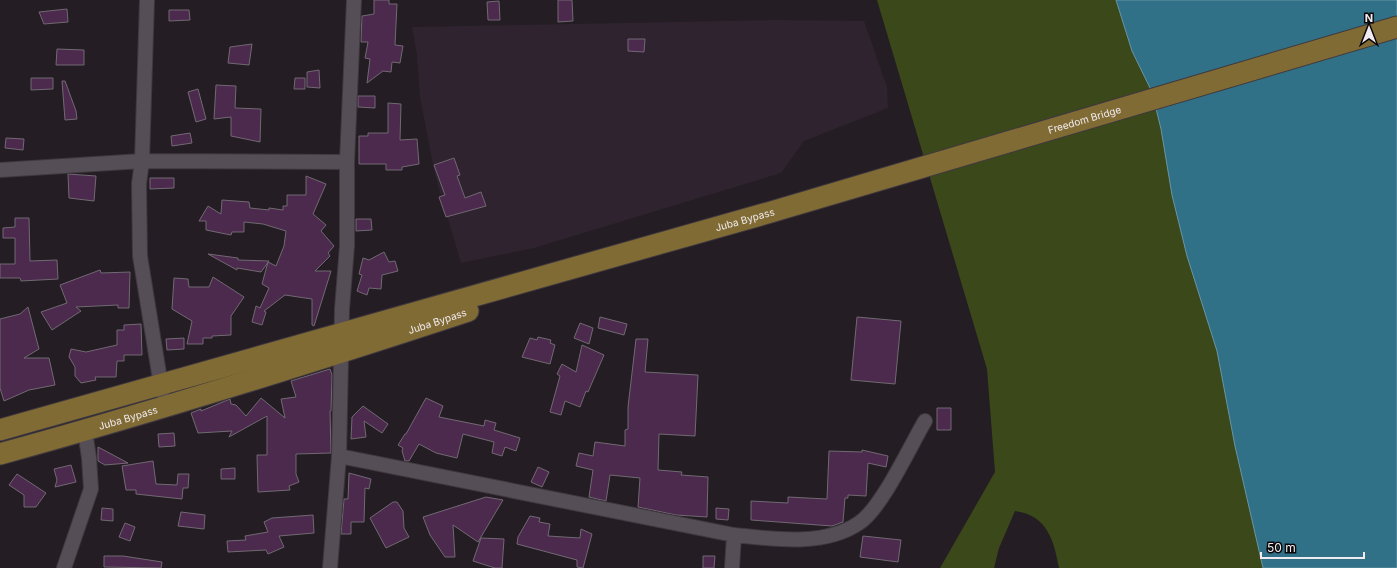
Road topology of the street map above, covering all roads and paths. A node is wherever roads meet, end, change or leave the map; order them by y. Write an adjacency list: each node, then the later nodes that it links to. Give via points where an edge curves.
1 (147, 0): 4 (street)
2 (354, 0): 5 (street)
3 (1397, 26): 7 (main road, Freedom Bridge)
4 (142, 161): 5 (street); 6 (street); 9 (street, via 139,184 140,256)
5 (347, 162): 8 (street, via 347,246)
6 (0, 170)
7 (771, 212): 8 (main road, Juba Bypass)
8 (342, 343): 9 (main road, Juba Bypass); 10 (main road, Juba Bypass); 15 (street)
9 (161, 384): 10 (street); 12 (main road, Juba Bypass)
10 (165, 407): 13 (main road, Juba Bypass)
11 (925, 421): 16 (street, via 880,500 860,523 838,534 788,541)
12 (0, 430)
13 (85, 431): 14 (main road, Juba Bypass); 17 (street, via 90,458 91,489)
14 (0, 454)
15 (339, 456): 16 (street); 18 (street)
16 (734, 535): 19 (street)
17 (64, 568)
18 (330, 568)
19 (732, 568)

